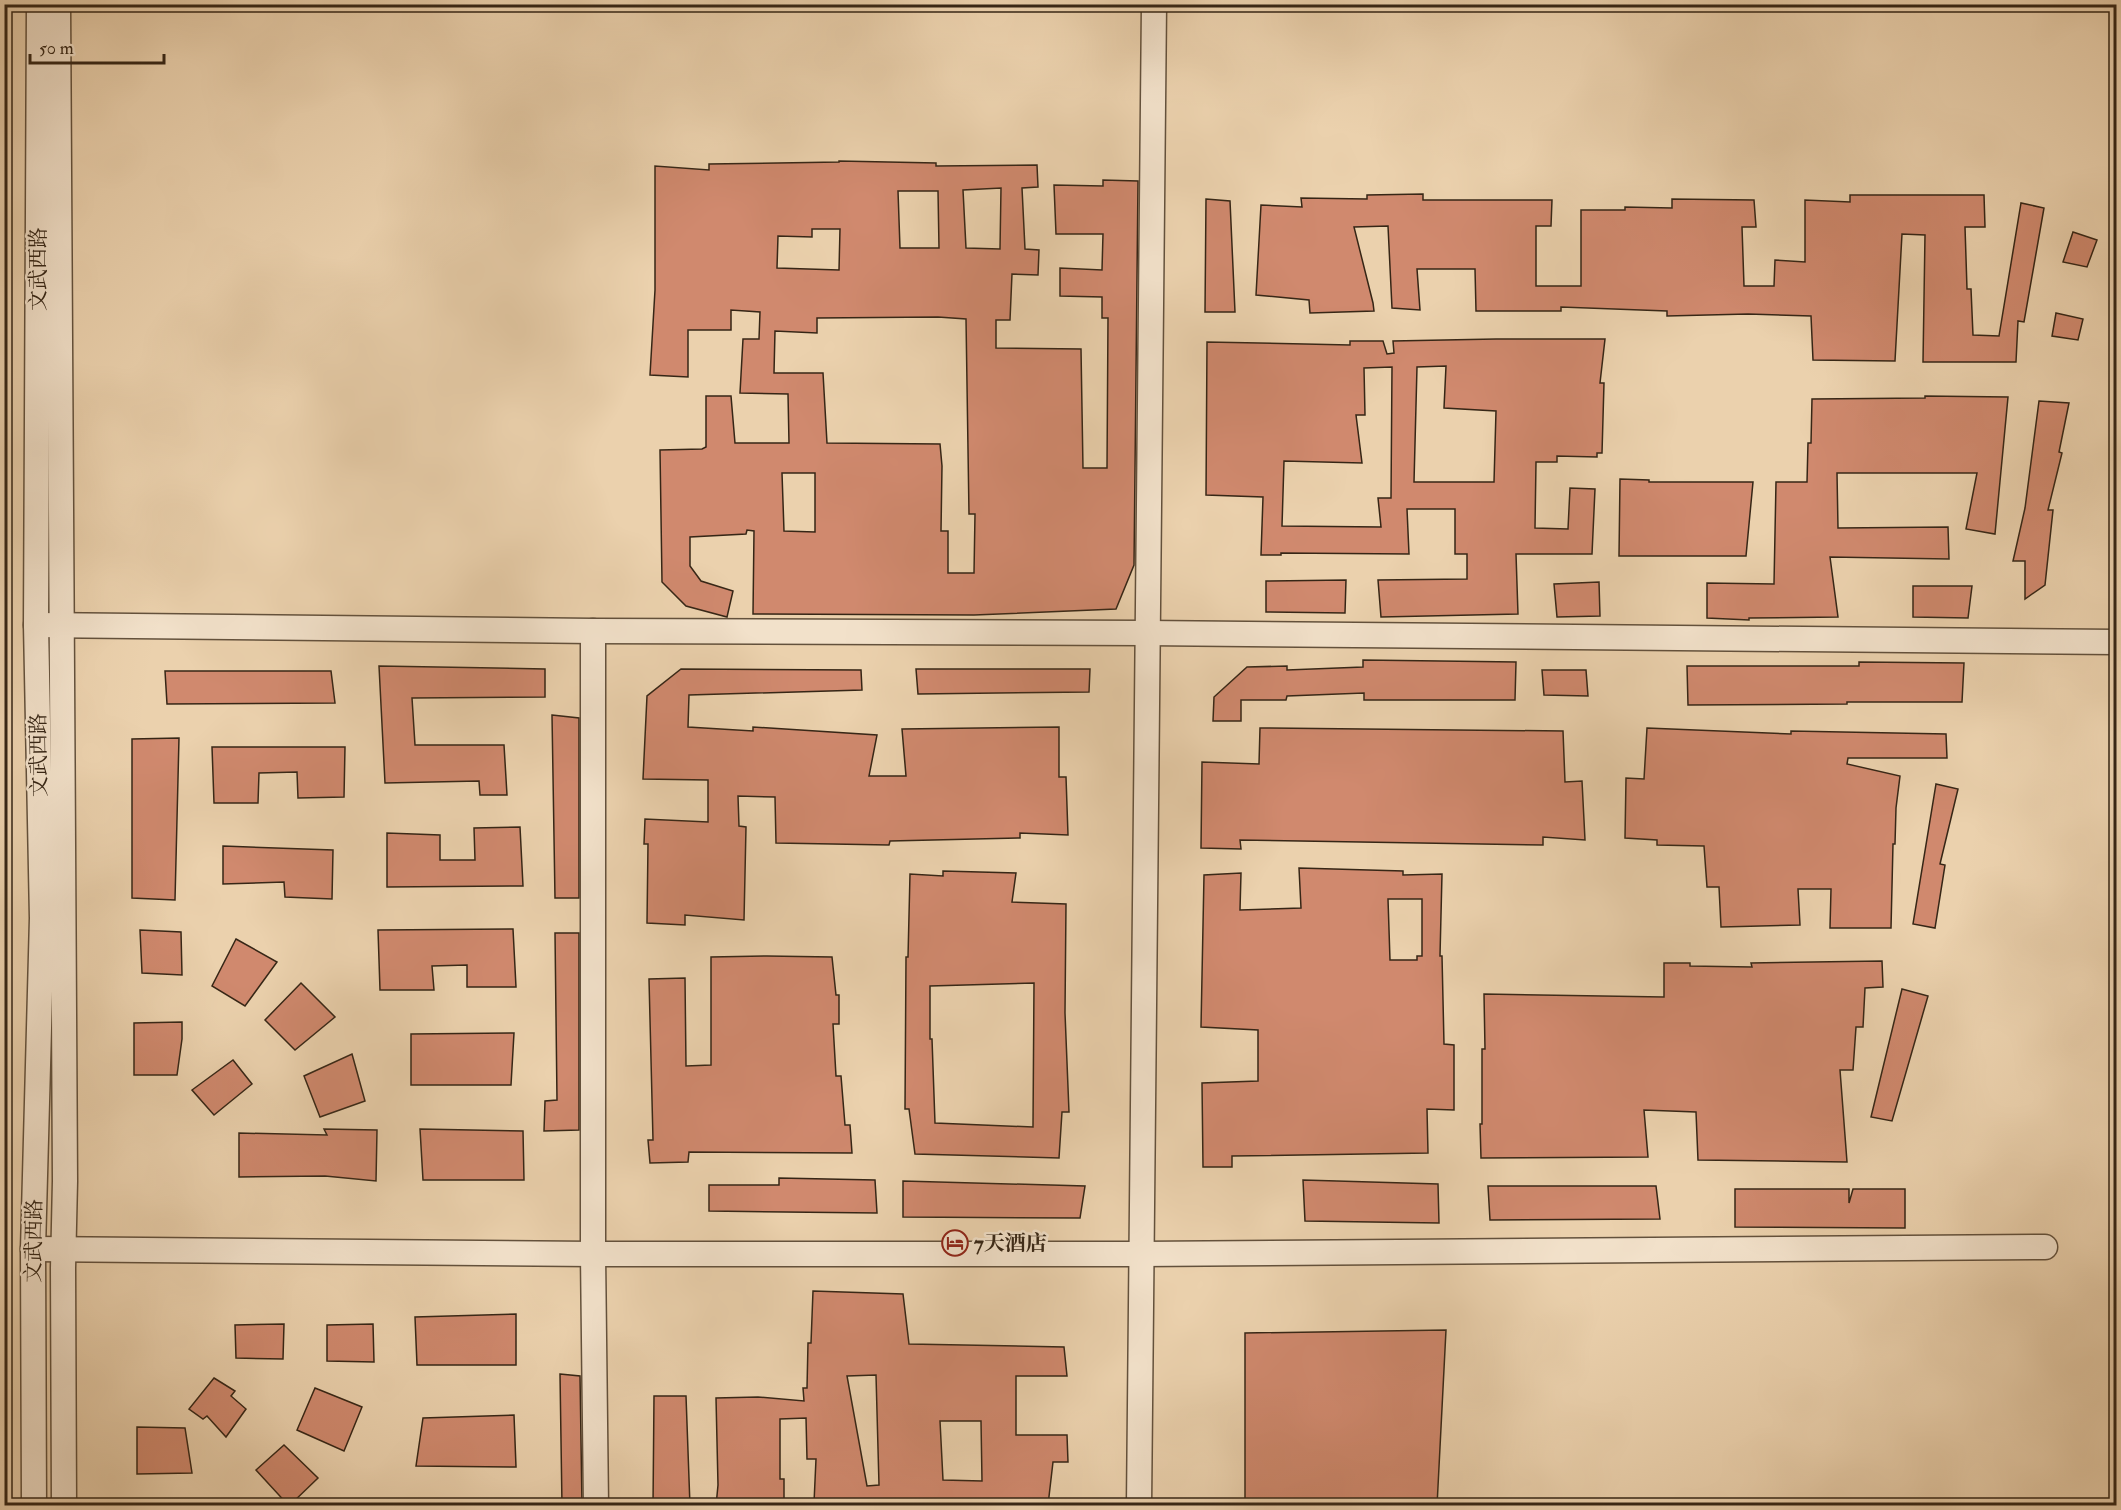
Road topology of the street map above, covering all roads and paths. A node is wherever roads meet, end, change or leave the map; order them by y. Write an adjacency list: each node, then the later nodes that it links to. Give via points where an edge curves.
1 (39, 4): 4 (street, 文武西路)
2 (58, 4): 5 (street, 文武西路)
3 (1154, 4): 7 (street)
4 (36, 625): 5 (street); 10 (street, 文武西路, via 42,918)
5 (60, 626): 6 (street); 14 (street, 文武西路)
6 (592, 631): 7 (street); 11 (street)
7 (1146, 633): 8 (street); 12 (street)
8 (2116, 642)
9 (2045, 1247): 12 (street)
10 (33, 1249): 11 (street); 13 (street, 文武西路)
11 (593, 1254): 12 (street); 15 (street)
12 (1141, 1254): 16 (street)
13 (34, 1506)
14 (64, 1506)
15 (596, 1506)
16 (1139, 1506)

